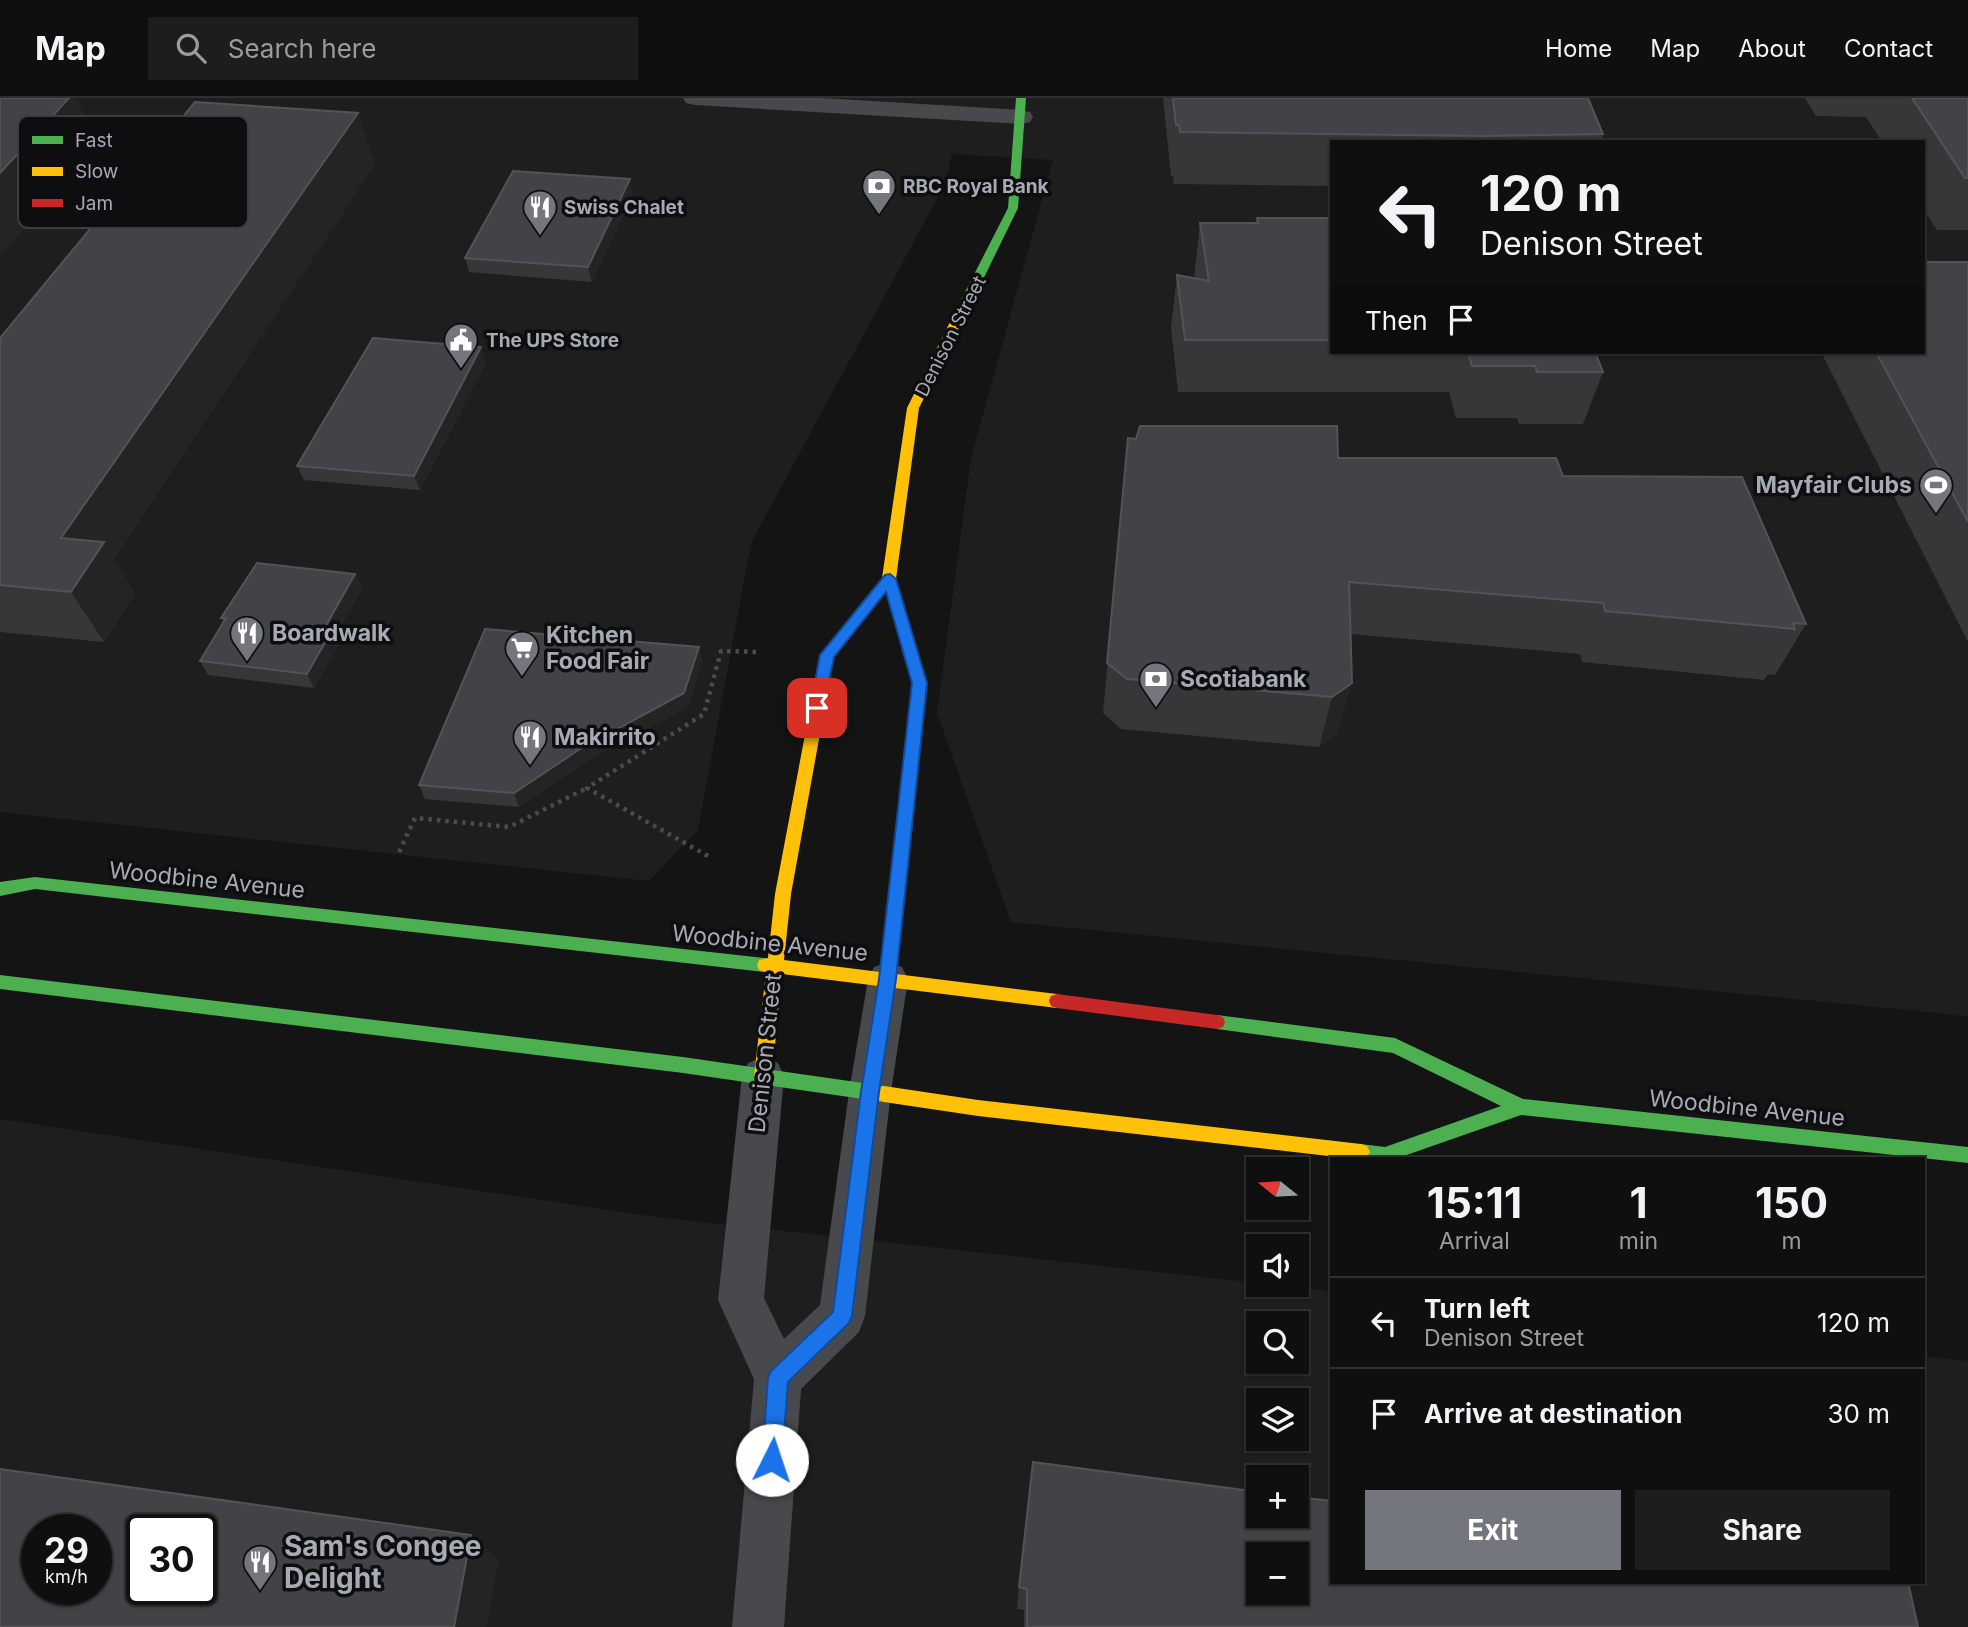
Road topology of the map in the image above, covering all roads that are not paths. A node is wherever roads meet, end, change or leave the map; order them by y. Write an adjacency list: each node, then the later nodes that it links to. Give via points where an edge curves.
1 (695, 98): 2 (street)
2 (1021, 107): 3 (main road, Denison Street, via 1013,208 913,408)
3 (890, 579): 5 (main road, Denison Street, via 827,655); 6 (main road, Denison Street, via 920,683)
4 (0, 888): 5 (main road, Woodbine Avenue, via 35,883)
5 (774, 966): 6 (main road, Woodbine Avenue); 8 (main road, Denison Street)
6 (888, 979): 9 (street, Denison Street); 10 (main road, Woodbine Avenue, via 1395,1046)
7 (0, 982): 8 (main road, Woodbine Avenue)
8 (763, 1076): 9 (main road, Woodbine Avenue); 12 (street, Denison Street, via 741,1300)
9 (870, 1092): 10 (main road, Woodbine Avenue, via 1385,1154); 12 (street, Denison Street, via 842,1316)
10 (1521, 1107): 11 (main road, Woodbine Avenue)
11 (1968, 1155)
12 (778, 1378): 13 (street, Denison Street)
13 (758, 1627)

